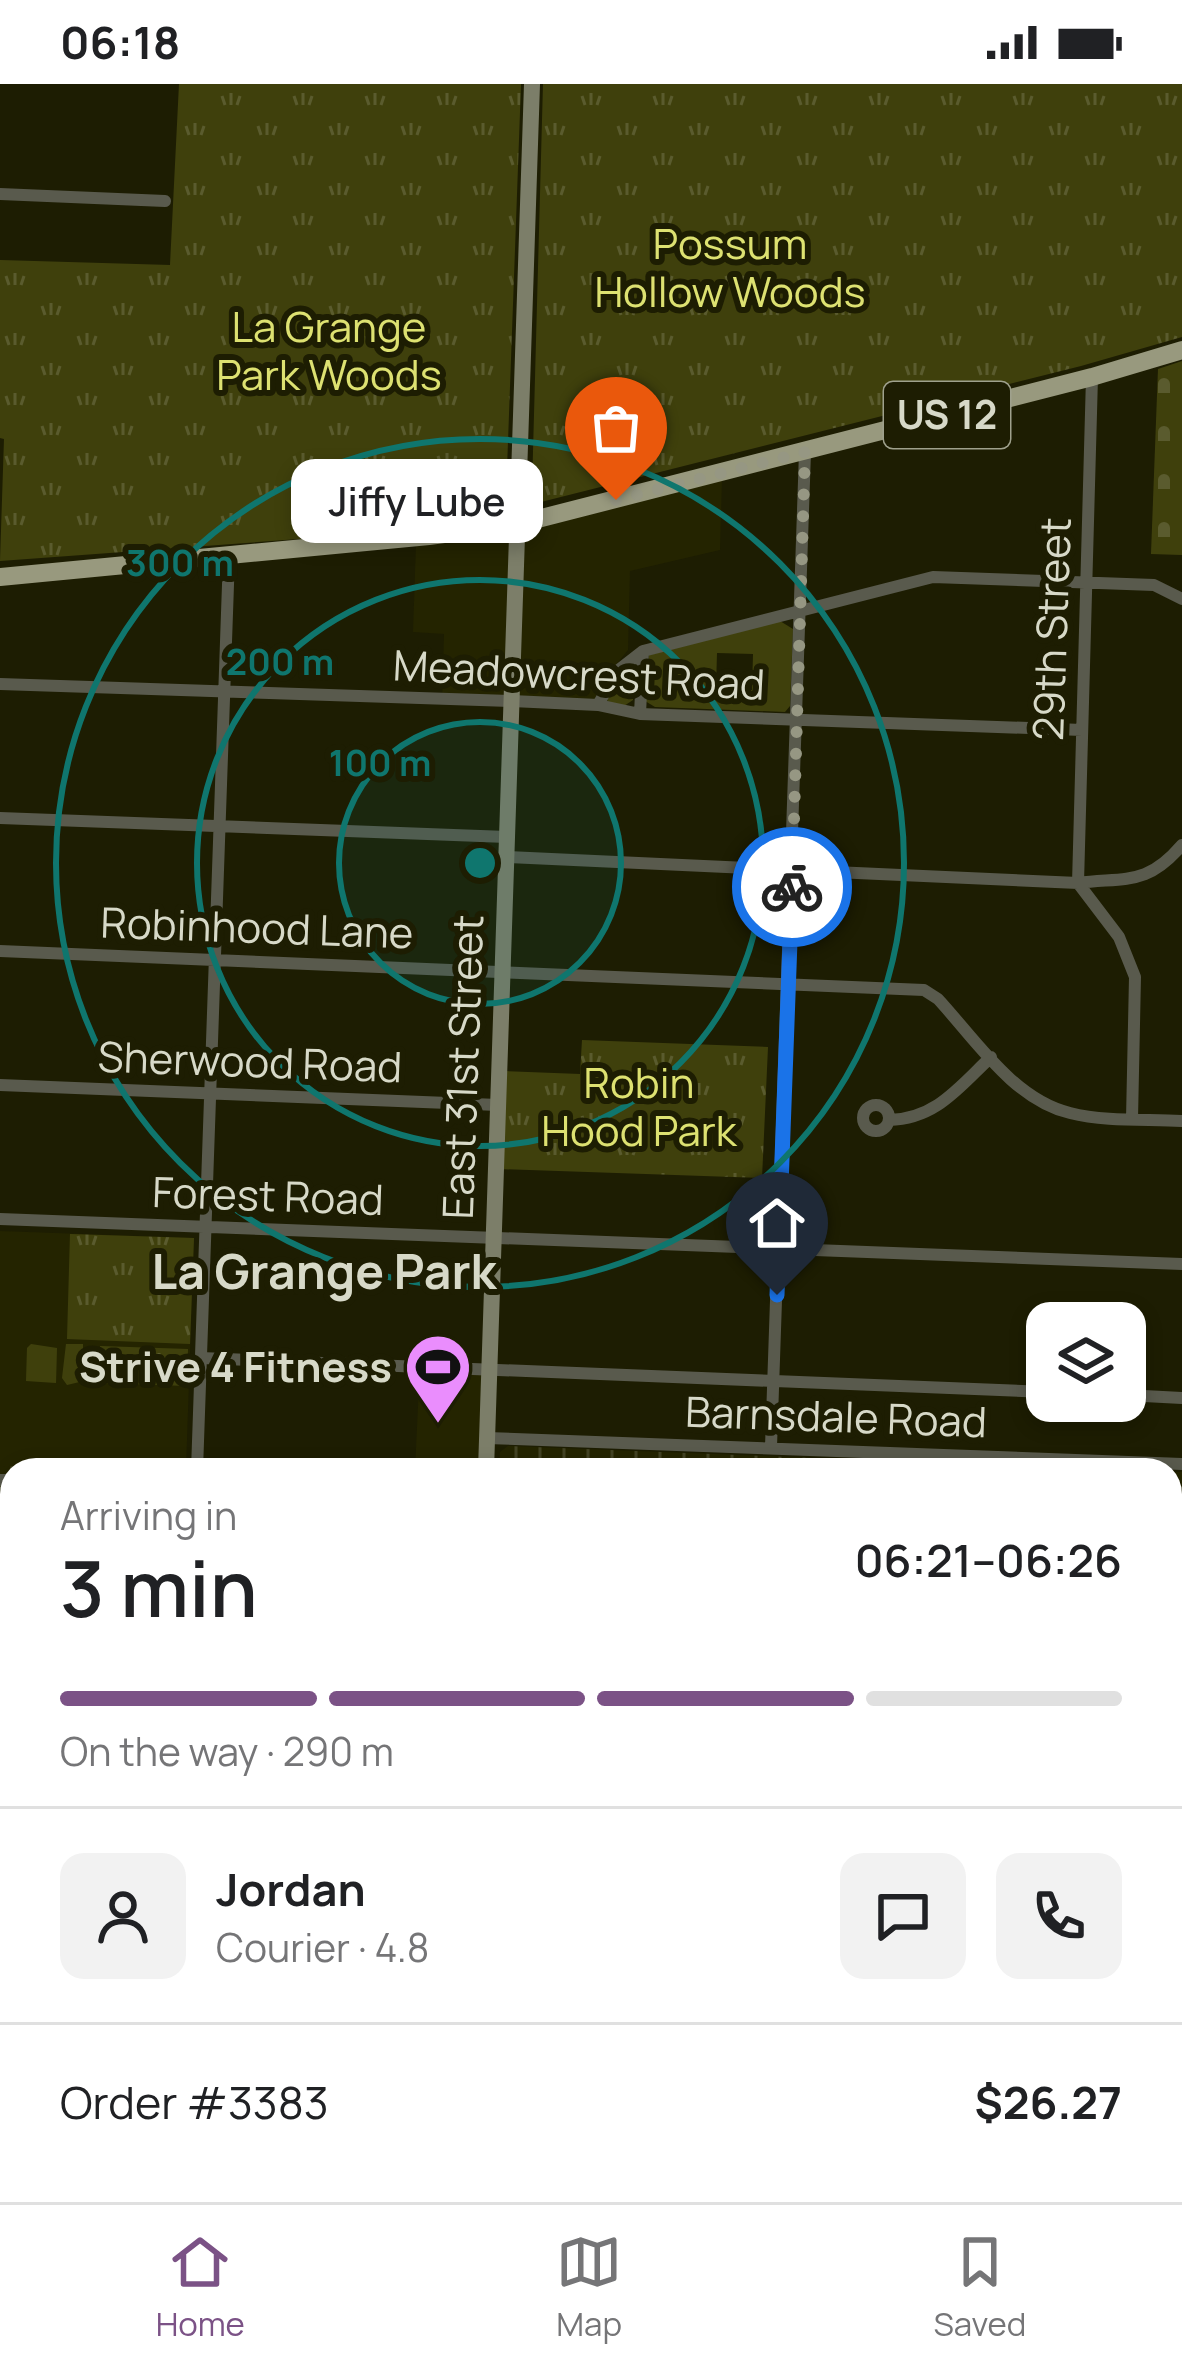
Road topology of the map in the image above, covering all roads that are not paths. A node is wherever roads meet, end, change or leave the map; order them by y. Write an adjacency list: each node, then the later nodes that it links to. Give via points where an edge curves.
1 (532, 84): 7 (main road, East 31st Street)
2 (0, 194): 3 (street)
3 (165, 201)
4 (1182, 350): 5 (main road, US 12)
5 (1092, 377): 6 (main road, US 12); 10 (street, 29th Street)
6 (805, 452): 7 (main road, US 12); 12 (street)
7 (518, 524): 8 (main road, US 12); 16 (main road, East 31st Street)
8 (229, 556): 9 (main road, US 12); 15 (street)
9 (0, 577)
10 (1087, 583): 11 (street, via 1154,585); 12 (street, via 933,577); 20 (street, 29th Street)
11 (1182, 599)
12 (801, 609): 13 (street); 19 (street)
13 (643, 651): 17 (street, via 616,672); 18 (street)
14 (0, 684): 15 (street, Meadowcrest Road)
15 (224, 693): 16 (street, Meadowcrest Road); 22 (street)
16 (512, 701): 17 (street, Meadowcrest Road); 23 (main road, East 31st Street)
17 (598, 705): 18 (street, Meadowcrest Road)
18 (640, 714): 19 (street, Meadowcrest Road)
19 (797, 720): 20 (street, Meadowcrest Road); 26 (street)
20 (1082, 730): 27 (street, 29th Street)
21 (0, 818): 22 (street)
22 (220, 826): 23 (street); 29 (street)
23 (507, 837): 25 (main road, East 31st Street)
24 (1182, 845): 27 (street, via 1142,878)
25 (506, 857): 26 (street); 30 (main road, East 31st Street)
26 (793, 869): 27 (street); 31 (street)
27 (1078, 883): 36 (street, via 1119,938 1135,976)
28 (0, 951): 29 (street, Robinhood Lane)
29 (216, 959): 30 (street, Robinhood Lane); 34 (street)
30 (503, 970): 31 (street, Robinhood Lane); 35 (main road, East 31st Street)
31 (789, 982): 32 (street, Robinhood Lane, via 924,990); 42 (street)
32 (991, 1057): 36 (street, Robinhood Lane, via 1048,1106); 37 (street, via 938,1108)
33 (0, 1085): 34 (street, Sherwood Road)
34 (211, 1093): 35 (street, Sherwood Road); 40 (street)
35 (498, 1105): 41 (main road, East 31st Street)
36 (1132, 1119): 38 (street, Robinhood Lane)
37 (889, 1120)
38 (1182, 1121)
39 (0, 1219): 40 (street, Forest Road)
40 (205, 1226): 41 (street, Forest Road); 44 (street)
41 (493, 1238): 42 (street, Forest Road); 45 (main road, East 31st Street)
42 (779, 1248): 43 (street, Forest Road); 46 (street)
43 (1182, 1264)
44 (201, 1358): 45 (street); 52 (street)
45 (489, 1370): 46 (street); 50 (main road, East 31st Street)
46 (774, 1380): 47 (street); 51 (street)
47 (1026, 1391)
48 (1146, 1396): 49 (street)
49 (1182, 1398)
50 (487, 1438): 51 (street, Barnsdale Road); 53 (main road, East 31st Street)
51 (771, 1447): 54 (street, Barnsdale Road)
52 (197, 1458)
53 (486, 1458)
54 (1037, 1458)

